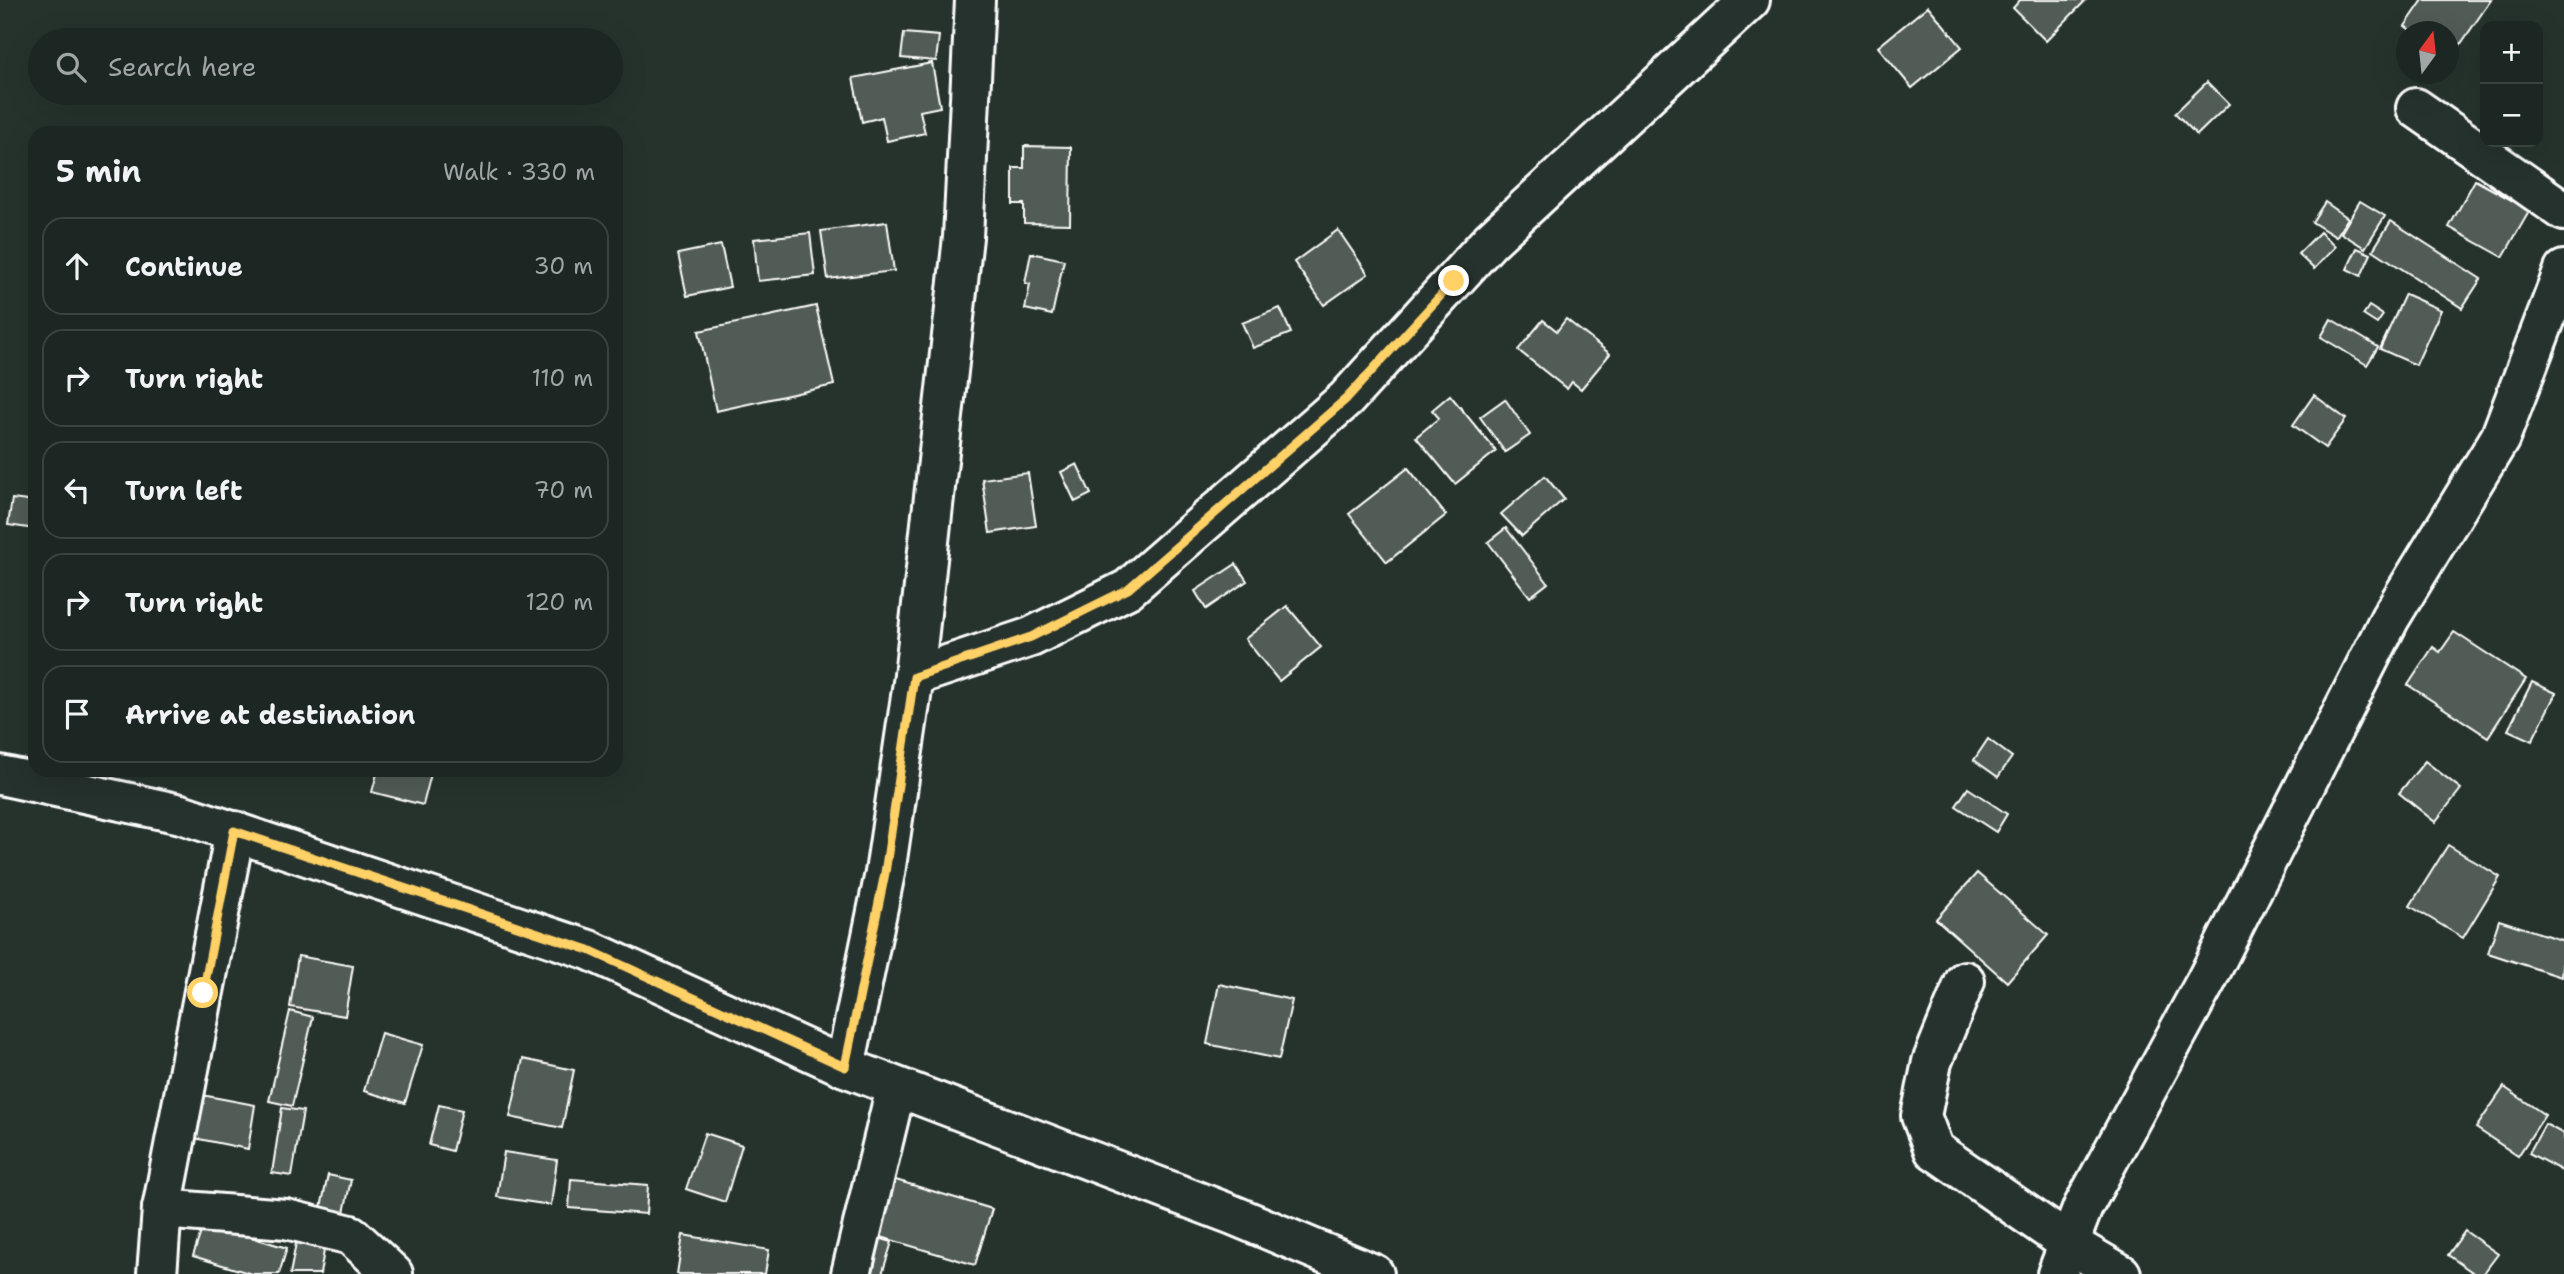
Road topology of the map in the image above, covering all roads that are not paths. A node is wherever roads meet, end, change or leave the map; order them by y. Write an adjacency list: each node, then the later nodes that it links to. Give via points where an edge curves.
1 (975, 0): 6 (street, via 963,237)
2 (1750, 0): 6 (street, via 1490,242 1346,399 1128,589 1031,637)
3 (2416, 108): 4 (street)
4 (2564, 211)
5 (2564, 270): 13 (street, via 2500,438 2390,618 2206,981 2083,1207)
6 (914, 677): 10 (street, via 885,873)
7 (0, 775): 8 (street, via 181,814)
8 (234, 831): 10 (street, via 589,950); 12 (street)
9 (1965, 981): 13 (street, via 1932,1062 1921,1116 1934,1150)
10 (845, 1067): 11 (street)
11 (896, 1087): 16 (street); 17 (street, via 1233,1215)
12 (162, 1209): 14 (street); 15 (street, via 286,1219 351,1235)
13 (2062, 1259): 18 (street)
14 (157, 1274)
15 (393, 1274)
16 (851, 1274)
17 (1374, 1274)
18 (2121, 1274)

